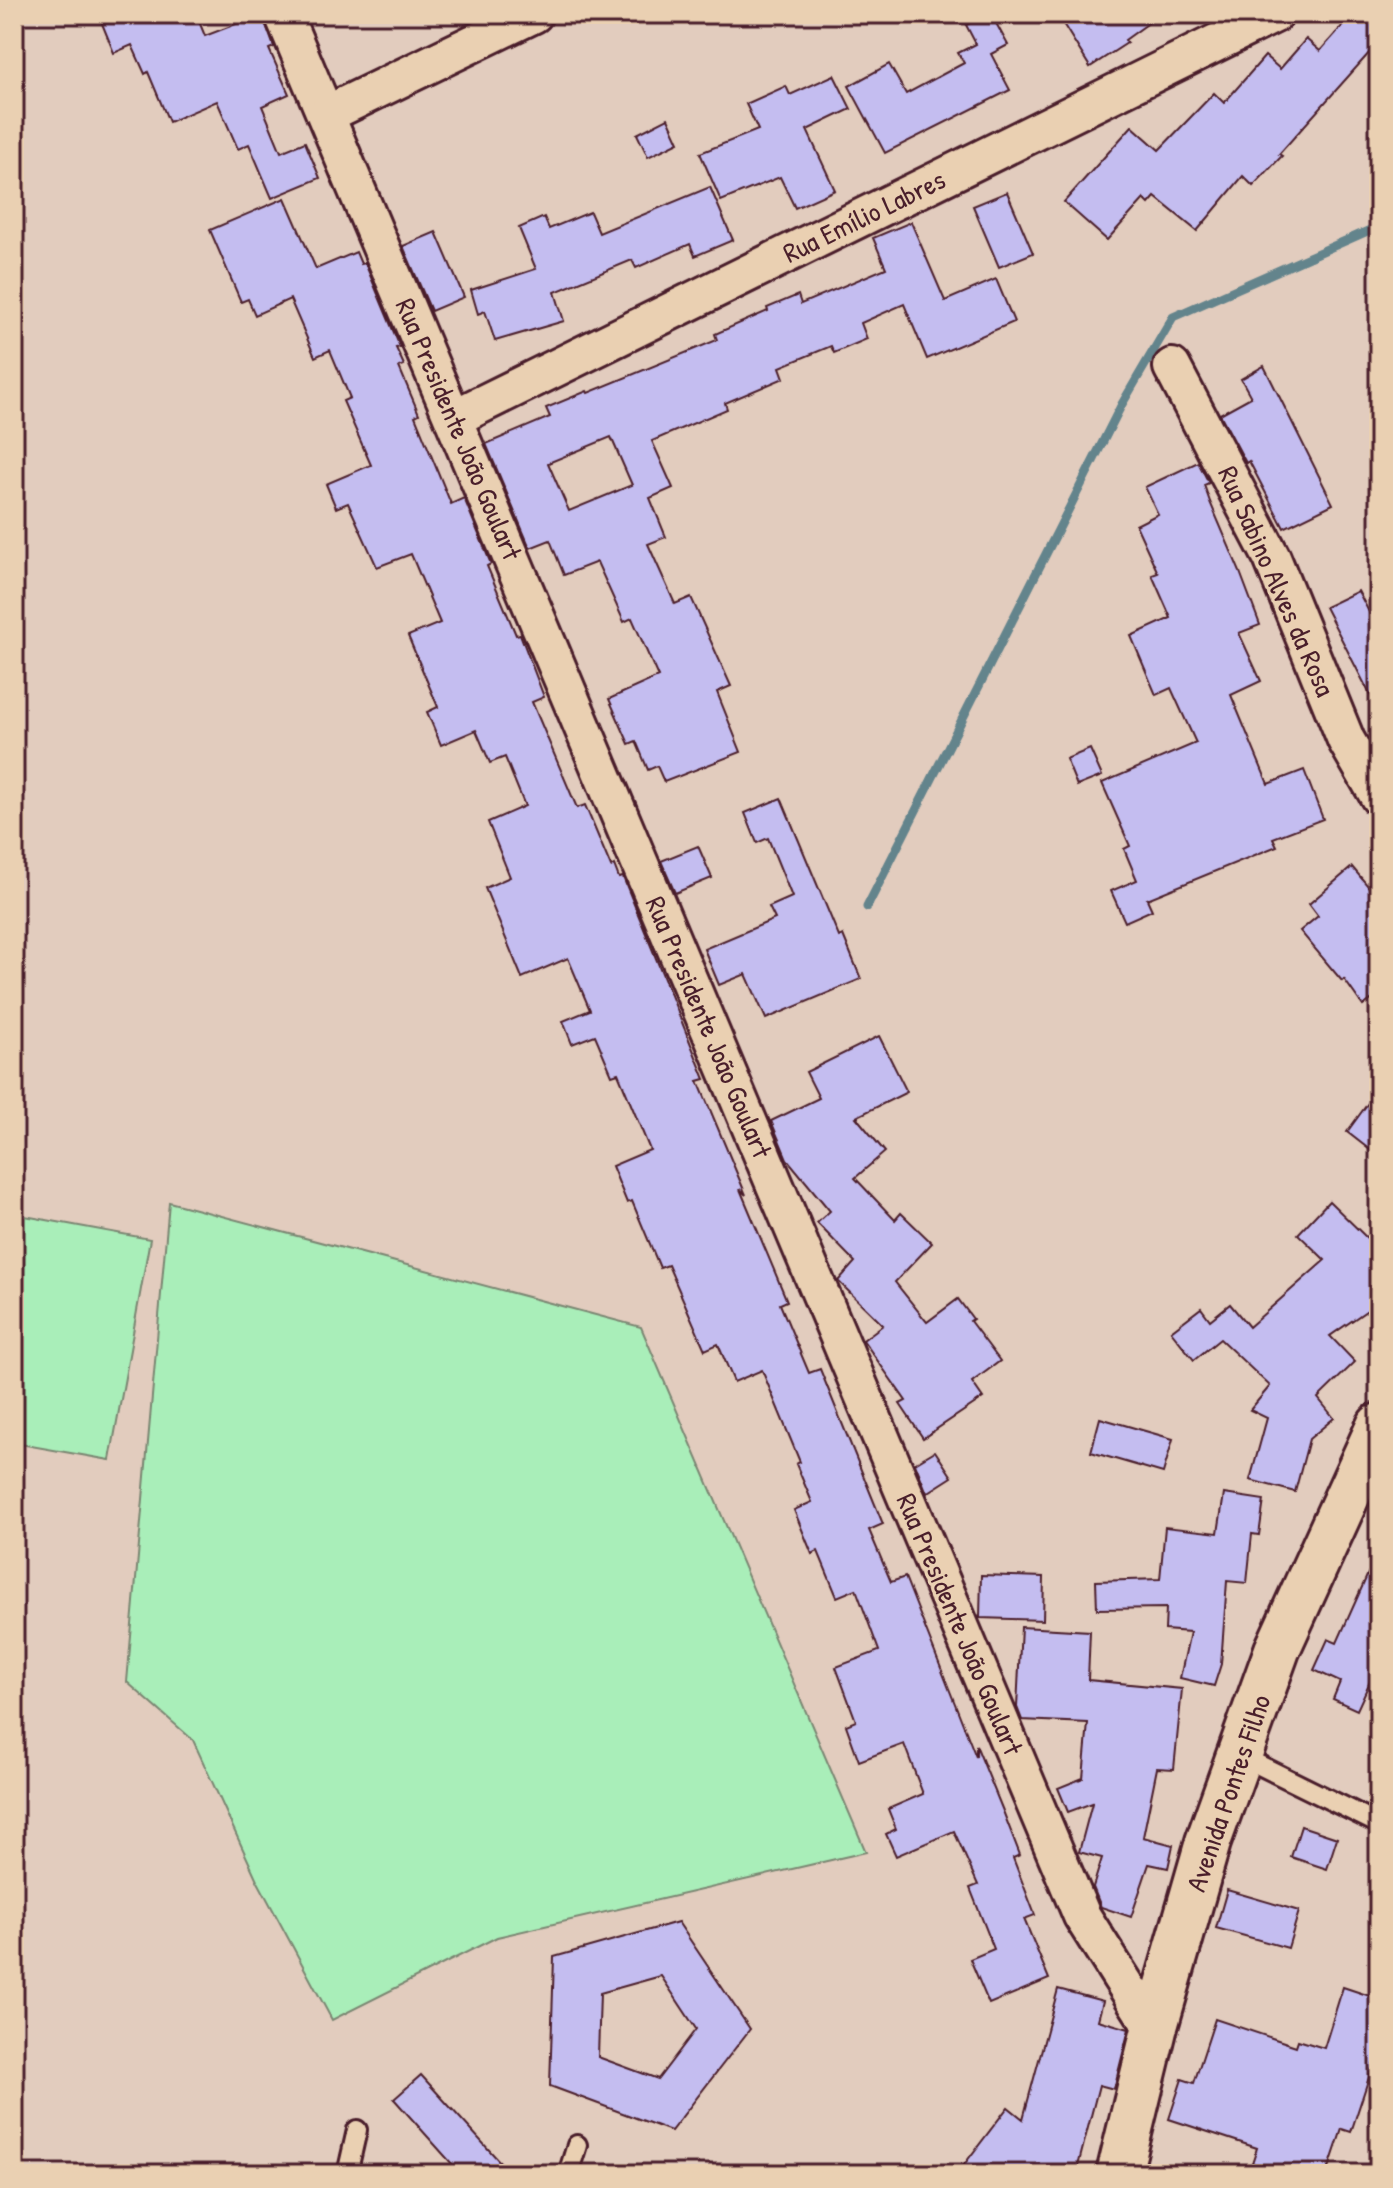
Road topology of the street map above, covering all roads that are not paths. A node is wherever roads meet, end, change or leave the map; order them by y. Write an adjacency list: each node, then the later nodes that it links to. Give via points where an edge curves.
1 (283, 14): 4 (street, Rua Presidente João Goulart)
2 (534, 14): 4 (street)
3 (1275, 14): 6 (street, Rua Emílio Labres)
4 (327, 114): 6 (street, Rua Presidente João Goulart)
5 (1172, 367): 7 (street, Rua Sabino Alves da Rosa, via 1272,558 1346,740)
6 (454, 418): 11 (street, Rua Presidente João Goulart, via 1082,1916)
7 (1379, 797)
8 (1379, 1426): 9 (street, Avenida Pontes Filho, via 1277,1650)
9 (1239, 1755): 10 (lane); 11 (street, Avenida Pontes Filho)
10 (1379, 1824)
11 (1154, 2030): 16 (street, Avenida Pontes Filho)
12 (357, 2130): 14 (lane)
13 (577, 2145): 15 (lane)
14 (347, 2174)
15 (568, 2174)
16 (1119, 2174)

